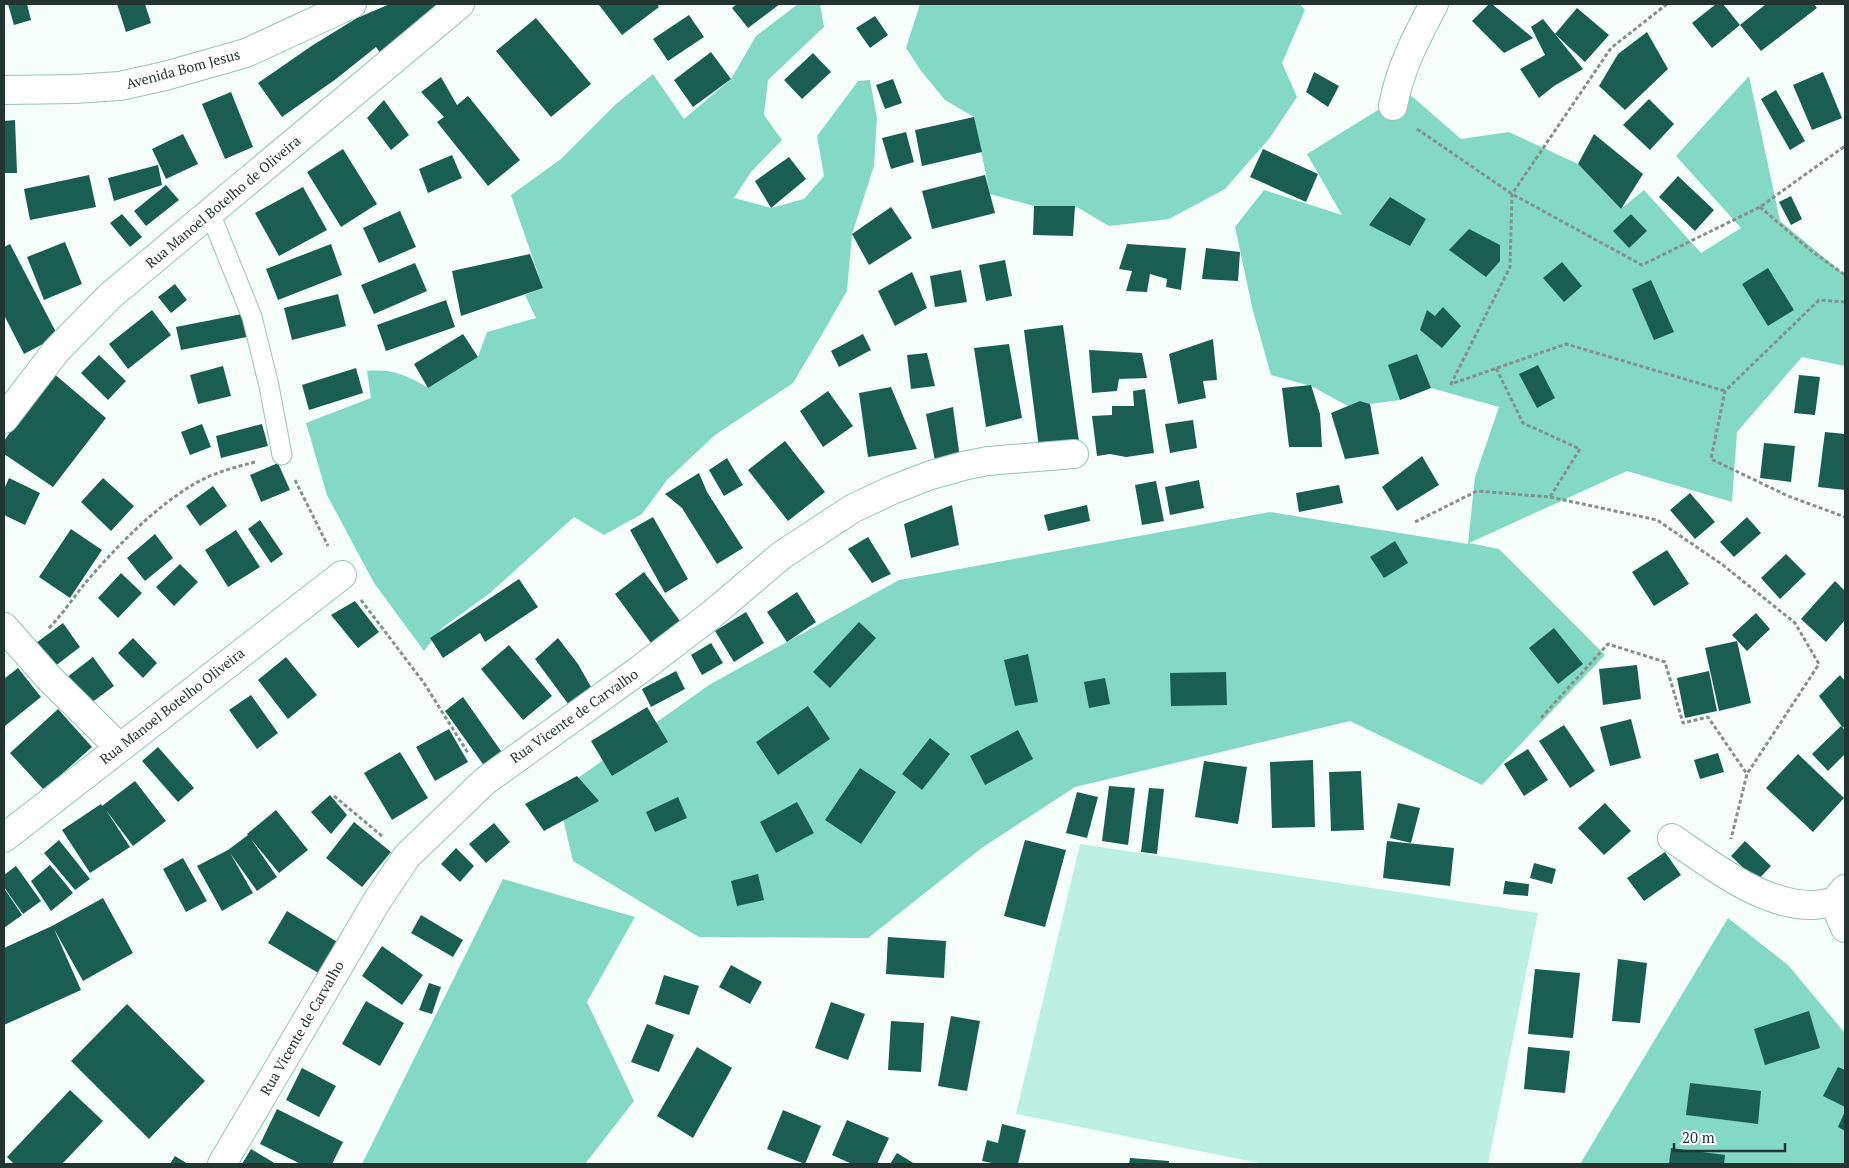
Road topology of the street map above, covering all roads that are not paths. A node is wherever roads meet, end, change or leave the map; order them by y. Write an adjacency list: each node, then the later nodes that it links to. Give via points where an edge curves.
1 (352, 4): 4 (street, Avenida Bom Jesus)
2 (460, 4): 7 (street, Rua Manoel Botelho de Oliveira)
3 (1434, 4): 6 (street, via 1407,55)
4 (328, 9): 5 (street, Avenida Bom Jesus, via 246,53 165,76 120,86)
5 (4, 90)
6 (1393, 106)
7 (210, 214): 8 (street, Rua Manoel Botelho de Oliveira, via 110,296 56,351); 10 (lane, via 252,317)
8 (4, 419)
9 (1074, 454): 18 (street, Rua Vicente de Carvalho, via 988,461 967,466 931,475 852,509 782,555 645,666 485,781 407,856 377,900)
10 (282, 455)
11 (342, 574): 13 (street, Rua Manoel Botelho Oliveira)
12 (4, 627): 13 (street)
13 (119, 747): 14 (street, Rua Manoel Botelho Oliveira)
14 (4, 838)
15 (1672, 838): 16 (street, via 1723,874 1770,896 1814,905)
16 (1840, 896): 17 (street)
17 (1845, 928)
18 (222, 1164)

